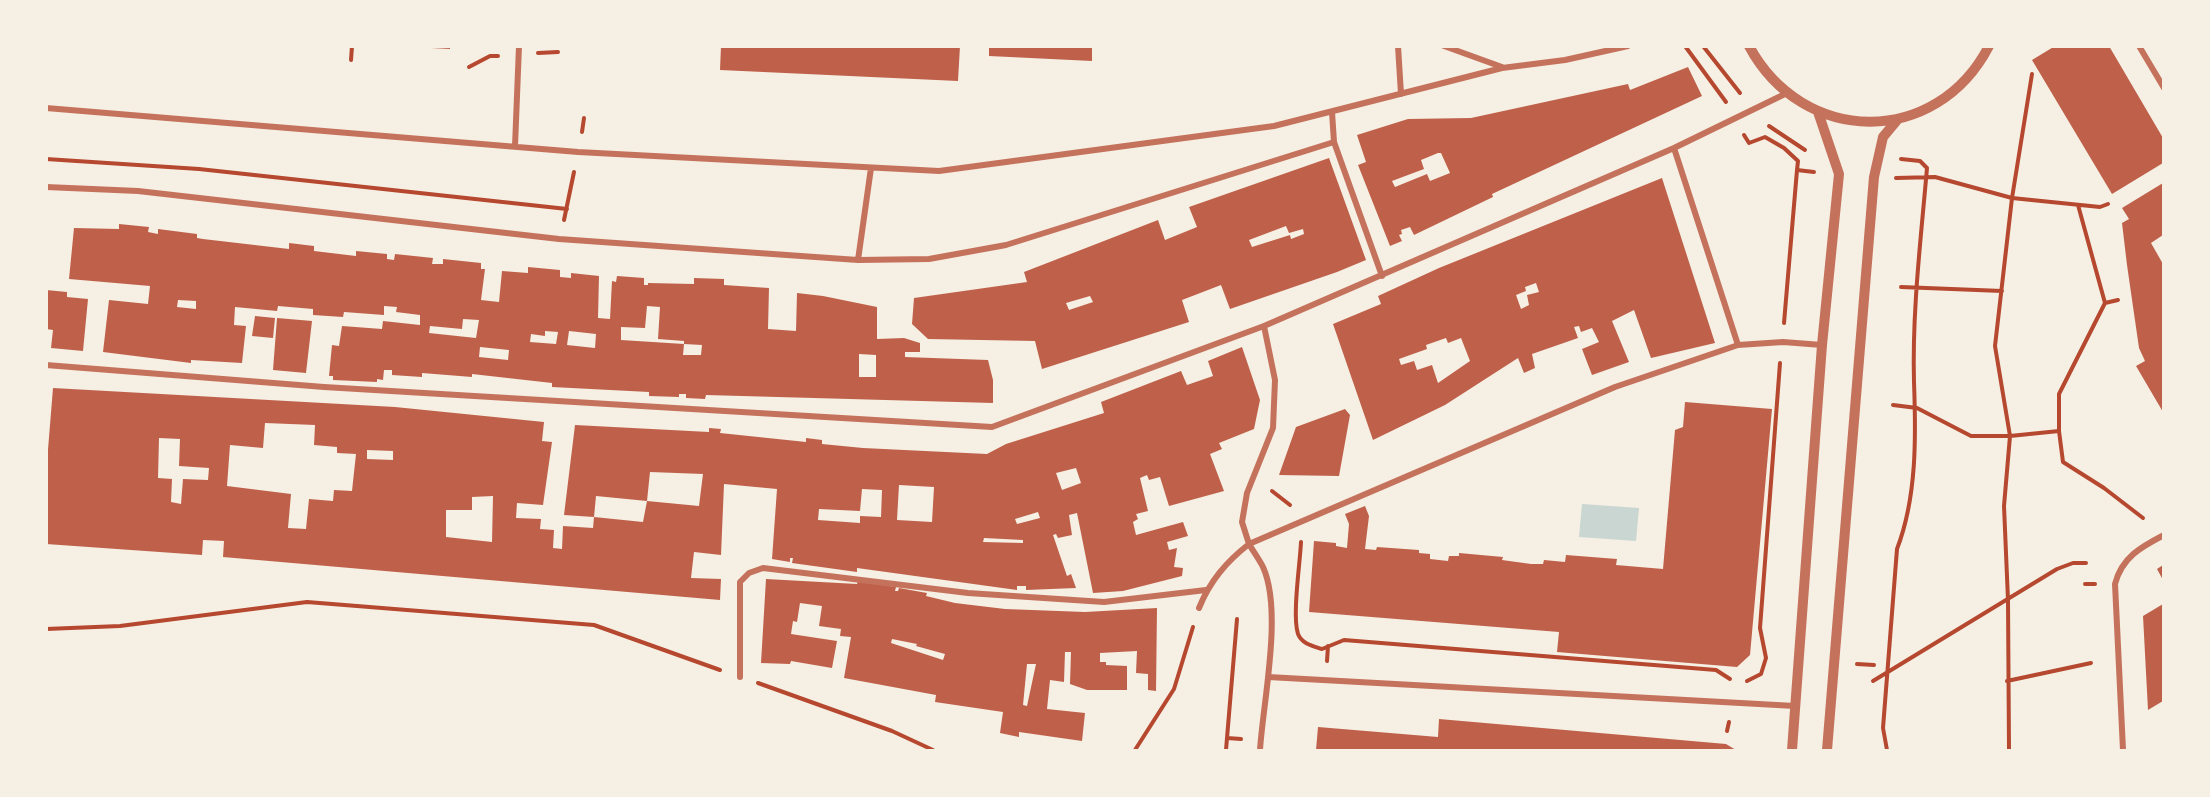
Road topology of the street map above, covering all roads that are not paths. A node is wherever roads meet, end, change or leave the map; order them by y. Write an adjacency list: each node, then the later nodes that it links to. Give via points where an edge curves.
1 (519, 46): 17 (street)
2 (1398, 46): 10 (street)
3 (1444, 46): 8 (street)
4 (1628, 46): 8 (street)
5 (1749, 46): 11 (street)
6 (1989, 46): 15 (street, via 1954,92 1928,108)
7 (2139, 46): 9 (street)
8 (1502, 68): 10 (street)
9 (2163, 88)
10 (1401, 94): 13 (street)
11 (1785, 94): 14 (street); 18 (street)
12 (46, 108): 17 (street)
13 (1332, 112): 16 (street); 19 (street, via 1275,126 939,171)
14 (1818, 112): 15 (street, via 1844,120); 25 (street, via 1839,174)
15 (1898, 119): 36 (street, via 1883,137 1874,177)
16 (1334, 142): 21 (street, via 1006,245 929,259); 22 (street)
17 (515, 146): 19 (street)
18 (1674, 148): 22 (street); 24 (street)
19 (871, 168): 21 (street)
20 (46, 187): 21 (street, via 138,190 559,239)
21 (858, 260)
22 (1382, 276): 23 (street)
23 (1264, 326): 26 (street, via 992,427 324,387); 28 (street, via 1275,380 1273,428 1247,493 1242,522)
24 (1738, 345): 25 (street); 28 (street, via 1615,387)
25 (1822, 345): 33 (street)
26 (46, 365)
27 (2163, 535): 37 (street, via 2129,556 2115,584)
28 (1249, 544): 29 (street, via 1227,561); 32 (street, via 1264,569 1271,604)
29 (1206, 590): 30 (street); 31 (street, via 1104,602 968,593 763,568 749,573 740,582)
30 (1199, 608)
31 (740, 677)
32 (1268, 677): 33 (street); 34 (street)
33 (1796, 706): 35 (street)
34 (1260, 750)
35 (1792, 750)
36 (1827, 750)
37 (2123, 750)

